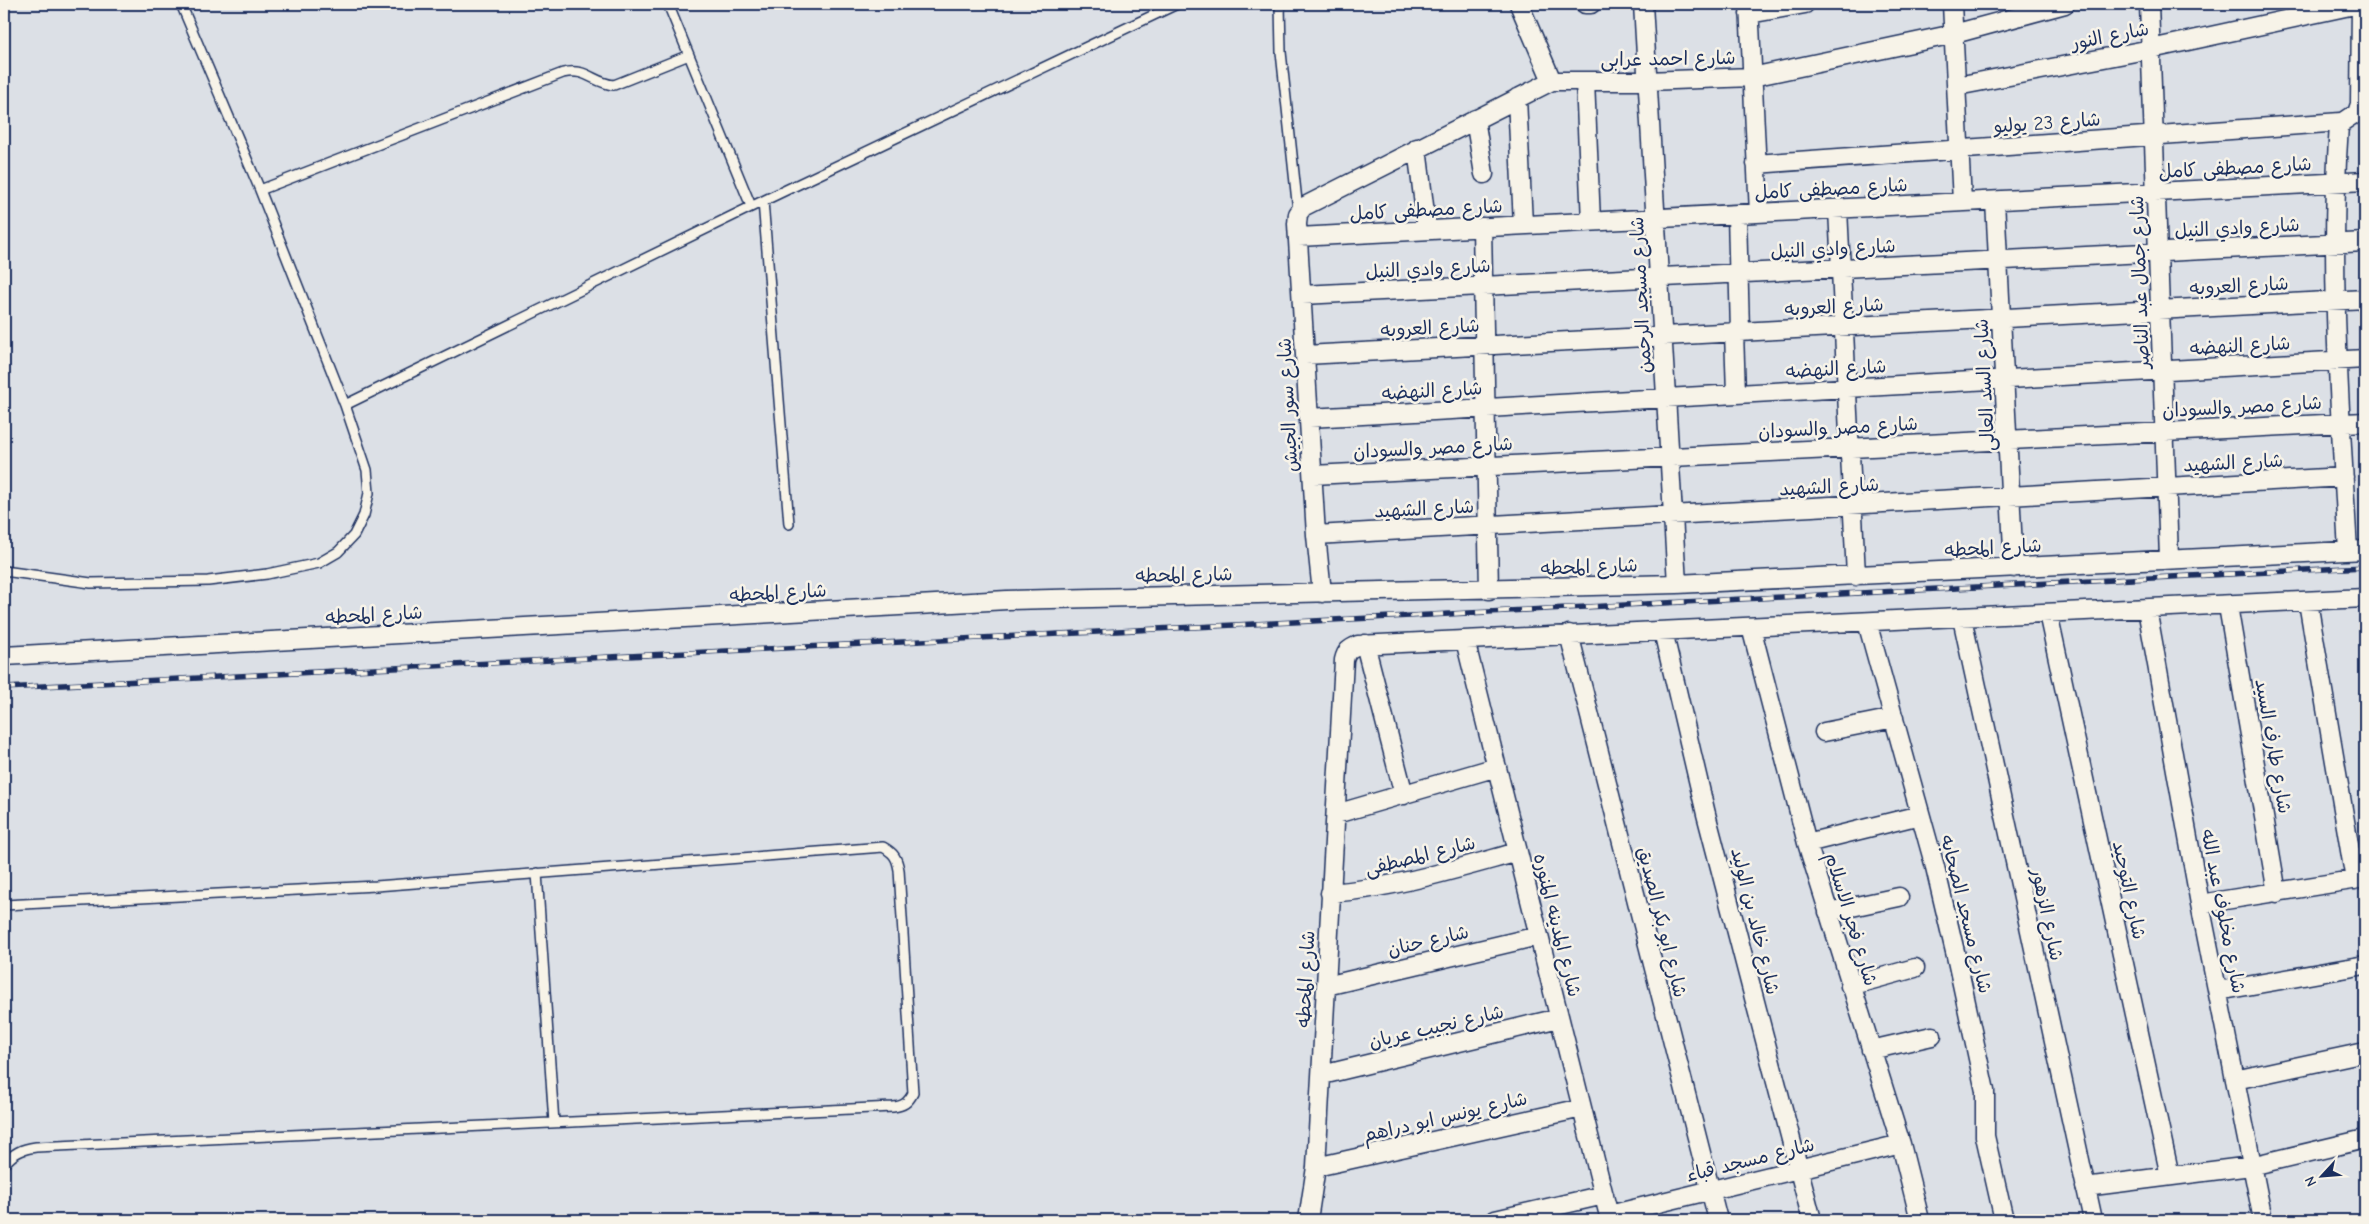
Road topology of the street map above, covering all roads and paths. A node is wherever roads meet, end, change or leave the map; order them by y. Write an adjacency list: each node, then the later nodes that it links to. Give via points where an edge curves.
1 (181, 4): 32 (lane)
2 (668, 4): 15 (lane)
3 (1177, 4): 35 (lane)
4 (1280, 4): 40 (lane, via 1281,52)
5 (1519, 4): 18 (street)
6 (1643, 4): 20 (street, شارع مسجد الرحمن)
7 (1805, 4): 12 (street)
8 (1952, 4): 13 (street)
9 (2065, 4): 13 (street, شارع احمد عرابى)
10 (2149, 4): 14 (street, شارع جمال عبد الناصر)
11 (2360, 4): 14 (street, شارع النور); 17 (street)
12 (1749, 9): 16 (street)
13 (1954, 34): 16 (street, شارع احمد عرابى); 21 (street)
14 (2151, 49): 21 (street, شارع النور); 25 (street, شارع جمال عبد الناصر)
15 (689, 55): 32 (lane, via 614,85 604,84 580,72 563,73); 37 (lane)
16 (1752, 77): 20 (street, شارع احمد عرابى); 28 (street)
17 (2363, 77): 24 (street, via 2359,108 2353,116)
18 (1552, 81): 19 (street, شارع احمد عرابى); 22 (street, شارع احمد عرابى)
19 (1585, 81): 20 (street, شارع احمد عرابى); 43 (street)
20 (1647, 81): 42 (street, شارع مسجد الرحمن)
21 (1957, 86): 27 (street)
22 (1517, 98): 23 (street, شارع احمد عرابى); 44 (street)
23 (1475, 119): 26 (street, شارع احمد عرابى); 29 (street)
24 (2341, 122): 25 (street, شارع 23 يوليو); 31 (street)
25 (2154, 135): 27 (street, شارع 23 يوليو); 33 (street, شارع جمال عبد الناصر)
26 (1417, 148): 40 (street, شارع احمد عرابى, via 1303,207); 46 (street)
27 (1960, 149): 28 (street, شارع 23 يوليو); 36 (street)
28 (1756, 164): 39 (street)
29 (1484, 174)
30 (2365, 181): 31 (street, شارع مصطفى كامل)
31 (2337, 183): 33 (street, شارع مصطفى كامل); 49 (street)
32 (260, 190): 73 (lane)
33 (2156, 192): 34 (street, شارع مصطفى كامل); 50 (street, شارع جمال عبد الناصر)
34 (1995, 200): 36 (street, شارع مصطفى كامل); 51 (street, شارع السد العالى)
35 (762, 201): 37 (lane); 89 (lane)
36 (1962, 202): 38 (street, شارع مصطفى كامل)
37 (751, 206): 73 (lane)
38 (1838, 209): 39 (street, شارع مصطفى كامل); 52 (street)
39 (1759, 213): 41 (street, شارع مصطفى كامل)
40 (1298, 214): 47 (street, شارع سور الجيش)
41 (1737, 214): 42 (street, شارع مصطفى كامل); 53 (street)
42 (1657, 218): 43 (street, شارع مصطفى كامل); 54 (street, شارع مسجد الرحمن)
43 (1591, 222): 44 (street, شارع مصطفى كامل)
44 (1523, 225): 45 (street, شارع مصطفى كامل)
45 (1482, 227): 46 (street, شارع مصطفى كامل); 55 (street)
46 (1427, 230): 47 (street, شارع مصطفى كامل)
47 (1298, 237): 56 (street, شارع سور الجيش)
48 (2365, 242): 49 (street, شارع وادي النيل)
49 (2335, 243): 50 (street, شارع وادي النيل); 58 (street)
50 (2159, 252): 51 (street, شارع وادي النيل); 59 (street, شارع جمال عبد الناصر)
51 (1998, 260): 52 (street, شارع وادي النيل); 60 (street, شارع السد العالى)
52 (1841, 269): 53 (street, شارع وادي النيل); 61 (street)
53 (1739, 273): 54 (street, شارع وادي النيل); 62 (street)
54 (1660, 277): 55 (street, شارع وادي النيل); 63 (street, شارع مسجد الرحمن)
55 (1483, 286): 56 (street, شارع وادي النيل); 64 (street)
56 (1302, 295): 65 (street, شارع سور الجيش)
57 (2365, 299): 58 (street, شارع العروبه)
58 (2337, 301): 59 (street, شارع العروبه); 67 (street)
59 (2161, 310): 60 (street, شارع العروبه); 68 (street, شارع جمال عبد الناصر)
60 (2002, 318): 61 (street, شارع العروبه); 69 (street, شارع السد العالى)
61 (1844, 328): 62 (street, شارع العروبه); 70 (street)
62 (1737, 332): 63 (street, شارع العروبه); 71 (street)
63 (1663, 336): 64 (street, شارع العروبه); 72 (street, شارع مسجد الرحمن)
64 (1484, 346): 65 (street, شارع العروبه); 74 (street)
65 (1305, 355): 75 (street, شارع سور الجيش)
66 (2365, 360): 67 (street, شارع النهضه)
67 (2338, 361): 68 (street, شارع النهضه); 77 (street)
68 (2163, 370): 69 (street, شارع النهضه); 78 (street, شارع جمال عبد الناصر)
69 (2004, 380): 70 (street, شارع النهضه); 79 (street, شارع السد العالى)
70 (1847, 389): 71 (street, شارع النهضه); 80 (street)
71 (1736, 394): 72 (street, شارع النهضه)
72 (1666, 398): 74 (street, شارع النهضه); 81 (street, شارع مسجد الرحمن)
73 (345, 405): 96 (lane, via 367,470 369,493 364,515 354,535 338,552 319,563 267,574 208,581 91,583)
74 (1486, 408): 75 (street, شارع النهضه); 82 (street)
75 (1309, 418): 83 (street, شارع سور الجيش)
76 (2365, 422): 77 (street, شارع مصر والسودان)
77 (2341, 423): 78 (street, شارع مصر والسودان); 84 (street)
78 (2165, 431): 79 (street, شارع مصر والسودان); 85 (street, شارع جمال عبد الناصر)
79 (2007, 440): 80 (street, شارع مصر والسودان); 86 (street, شارع السد العالى)
80 (1850, 448): 81 (street, شارع مصر والسودان); 87 (street)
81 (1670, 457): 82 (street, شارع مصر والسودان); 88 (street, شارع مسجد الرحمن)
82 (1487, 466): 83 (street, شارع مصر والسودان); 90 (street)
83 (1312, 475): 91 (street, شارع سور الجيش)
84 (2344, 478): 85 (street, شارع الشهيد); 93 (street)
85 (2167, 487): 86 (street, شارع الشهيد); 94 (street, شارع جمال عبد الناصر)
86 (2010, 496): 87 (street, شارع الشهيد); 95 (street, شارع السد العالى)
87 (1853, 506): 88 (street, شارع الشهيد); 97 (street)
88 (1673, 515): 90 (street, شارع الشهيد); 98 (street, شارع مسجد الرحمن)
89 (789, 524)
90 (1488, 525): 91 (street, شارع الشهيد); 99 (street)
91 (1316, 535): 100 (street, شارع سور الجيش)
92 (2365, 550): 93 (street, شارع المحطه)
93 (2348, 551): 94 (street, شارع المحطه)
94 (2169, 558): 95 (street, شارع المحطه)
95 (2014, 568): 97 (street, شارع المحطه)
96 (4, 571)
97 (1856, 576): 98 (street, شارع المحطه)
98 (1676, 584): 99 (street, شارع المحطه)
99 (1489, 590): 100 (street, شارع المحطه)
100 (1322, 593): 113 (street, شارع المحطه, via 1007,600)
101 (2365, 598): 102 (street, شارع المحطه)
102 (2308, 602): 103 (street, شارع المحطه); 123 (street)
103 (2228, 606): 104 (street, شارع المحطه); 125 (street, شارع طارف السيد)
104 (2147, 609): 105 (street, شارع المحطه); 127 (street, شارع مخلوف عبد الله)
105 (2048, 613): 106 (street, شارع المحطه); 150 (street, شارع التوحيد)
106 (1962, 618): 107 (street, شارع المحطه); 151 (street, شارع الزهور)
107 (1867, 622): 108 (street, شارع المحطه); 114 (street, شارع مسجد الصحابه)
108 (1751, 627): 109 (street, شارع المحطه); 120 (street, شارع فجر الاسلام)
109 (1663, 631): 110 (street, شارع المحطه); 149 (street, شارع خالد بن الوليد, via 1706,814)
110 (1569, 634): 111 (street, شارع المحطه); 152 (street, شارع ابو بكر الصديق)
111 (1465, 640): 112 (street, شارع المحطه); 116 (street, شارع المدينه المنوره)
112 (1365, 644): 117 (street); 118 (street, شارع المحطه, via 1350,648 1345,653)
113 (4, 656)
114 (1894, 718): 115 (street); 119 (street, شارع مسجد الصحابه)
115 (1824, 732)
116 (1497, 767): 117 (street); 121 (street, شارع المدينه المنوره)
117 (1404, 795): 118 (street)
118 (1336, 814): 124 (street, شارع المحطه)
119 (1920, 815): 120 (street); 162 (street, شارع مسجد الصحابه, via 1956,956 1985,1091 1985,1136)
120 (1807, 843): 129 (street, شارع فجر الاسلام)
121 (1518, 852): 124 (street, شارع المصطفى, via 1403,883 1365,891); 130 (street, شارع المدينه المنوره)
122 (537, 873): 128 (lane, via 376,886); 143 (lane); 143 (lane, via 883,847 898,860 899,870 912,1093 909,1101 902,1106)
123 (2360, 879): 125 (street)
124 (1330, 893): 133 (street, شارع المحطه)
125 (2277, 893): 127 (street)
126 (1899, 897): 129 (street)
127 (2200, 904): 135 (street, شارع مخلوف عبد الله)
128 (4, 905)
129 (1828, 912): 134 (street, شارع فجر الاسلام)
130 (1538, 936): 133 (street, شارع حنان); 136 (street, شارع المدينه المنوره)
131 (2365, 965): 135 (street)
132 (1915, 968): 134 (street)
133 (1326, 986): 140 (street, شارع المحطه)
134 (1850, 986): 138 (street, شارع فجر الاسلام)
135 (2218, 991): 141 (street, شارع مخلوف عبد الله)
136 (1559, 1018): 140 (street, شارع نجيب عريان); 142 (street, شارع المدينه المنوره)
137 (1932, 1036): 138 (street)
138 (1871, 1050): 145 (street, شارع فجر الاسلام)
139 (2365, 1052): 141 (street)
140 (1322, 1075): 148 (street, شارع المحطه)
141 (2235, 1080): 147 (street, شارع مخلوف عبد الله)
142 (1582, 1108): 148 (street, شارع يونس ابو دراهم); 153 (street, شارع المدينه المنوره)
143 (554, 1123): 146 (lane, via 36,1147 12,1154)
144 (2365, 1139): 147 (street)
145 (1901, 1144): 149 (street, شارع مسجد قباء); 161 (street, شارع فجر الاسلام)
146 (4, 1164)
147 (2251, 1166): 150 (street); 164 (street, شارع مخلوف عبد الله)
148 (1316, 1167): 157 (street, شارع المحطه)
149 (1798, 1169): 152 (street, شارع مسجد قباء); 160 (street, شارع خالد بن الوليد)
150 (2170, 1176): 151 (street)
151 (2086, 1186): 163 (street, شارع الزهور)
152 (1711, 1190): 155 (street, شارع مسجد قباء); 159 (street, شارع ابو بكر الصديق)
153 (1604, 1195): 155 (street, شارع المدينه المنوره); 158 (street)
154 (4, 1212): 156 (lane)
155 (1609, 1218)
156 (5, 1220)
157 (1308, 1220)
158 (1495, 1220)
159 (1718, 1220)
160 (1812, 1220)
161 (1920, 1220)
162 (2004, 1220)
163 (2093, 1220)
164 (2263, 1220)

